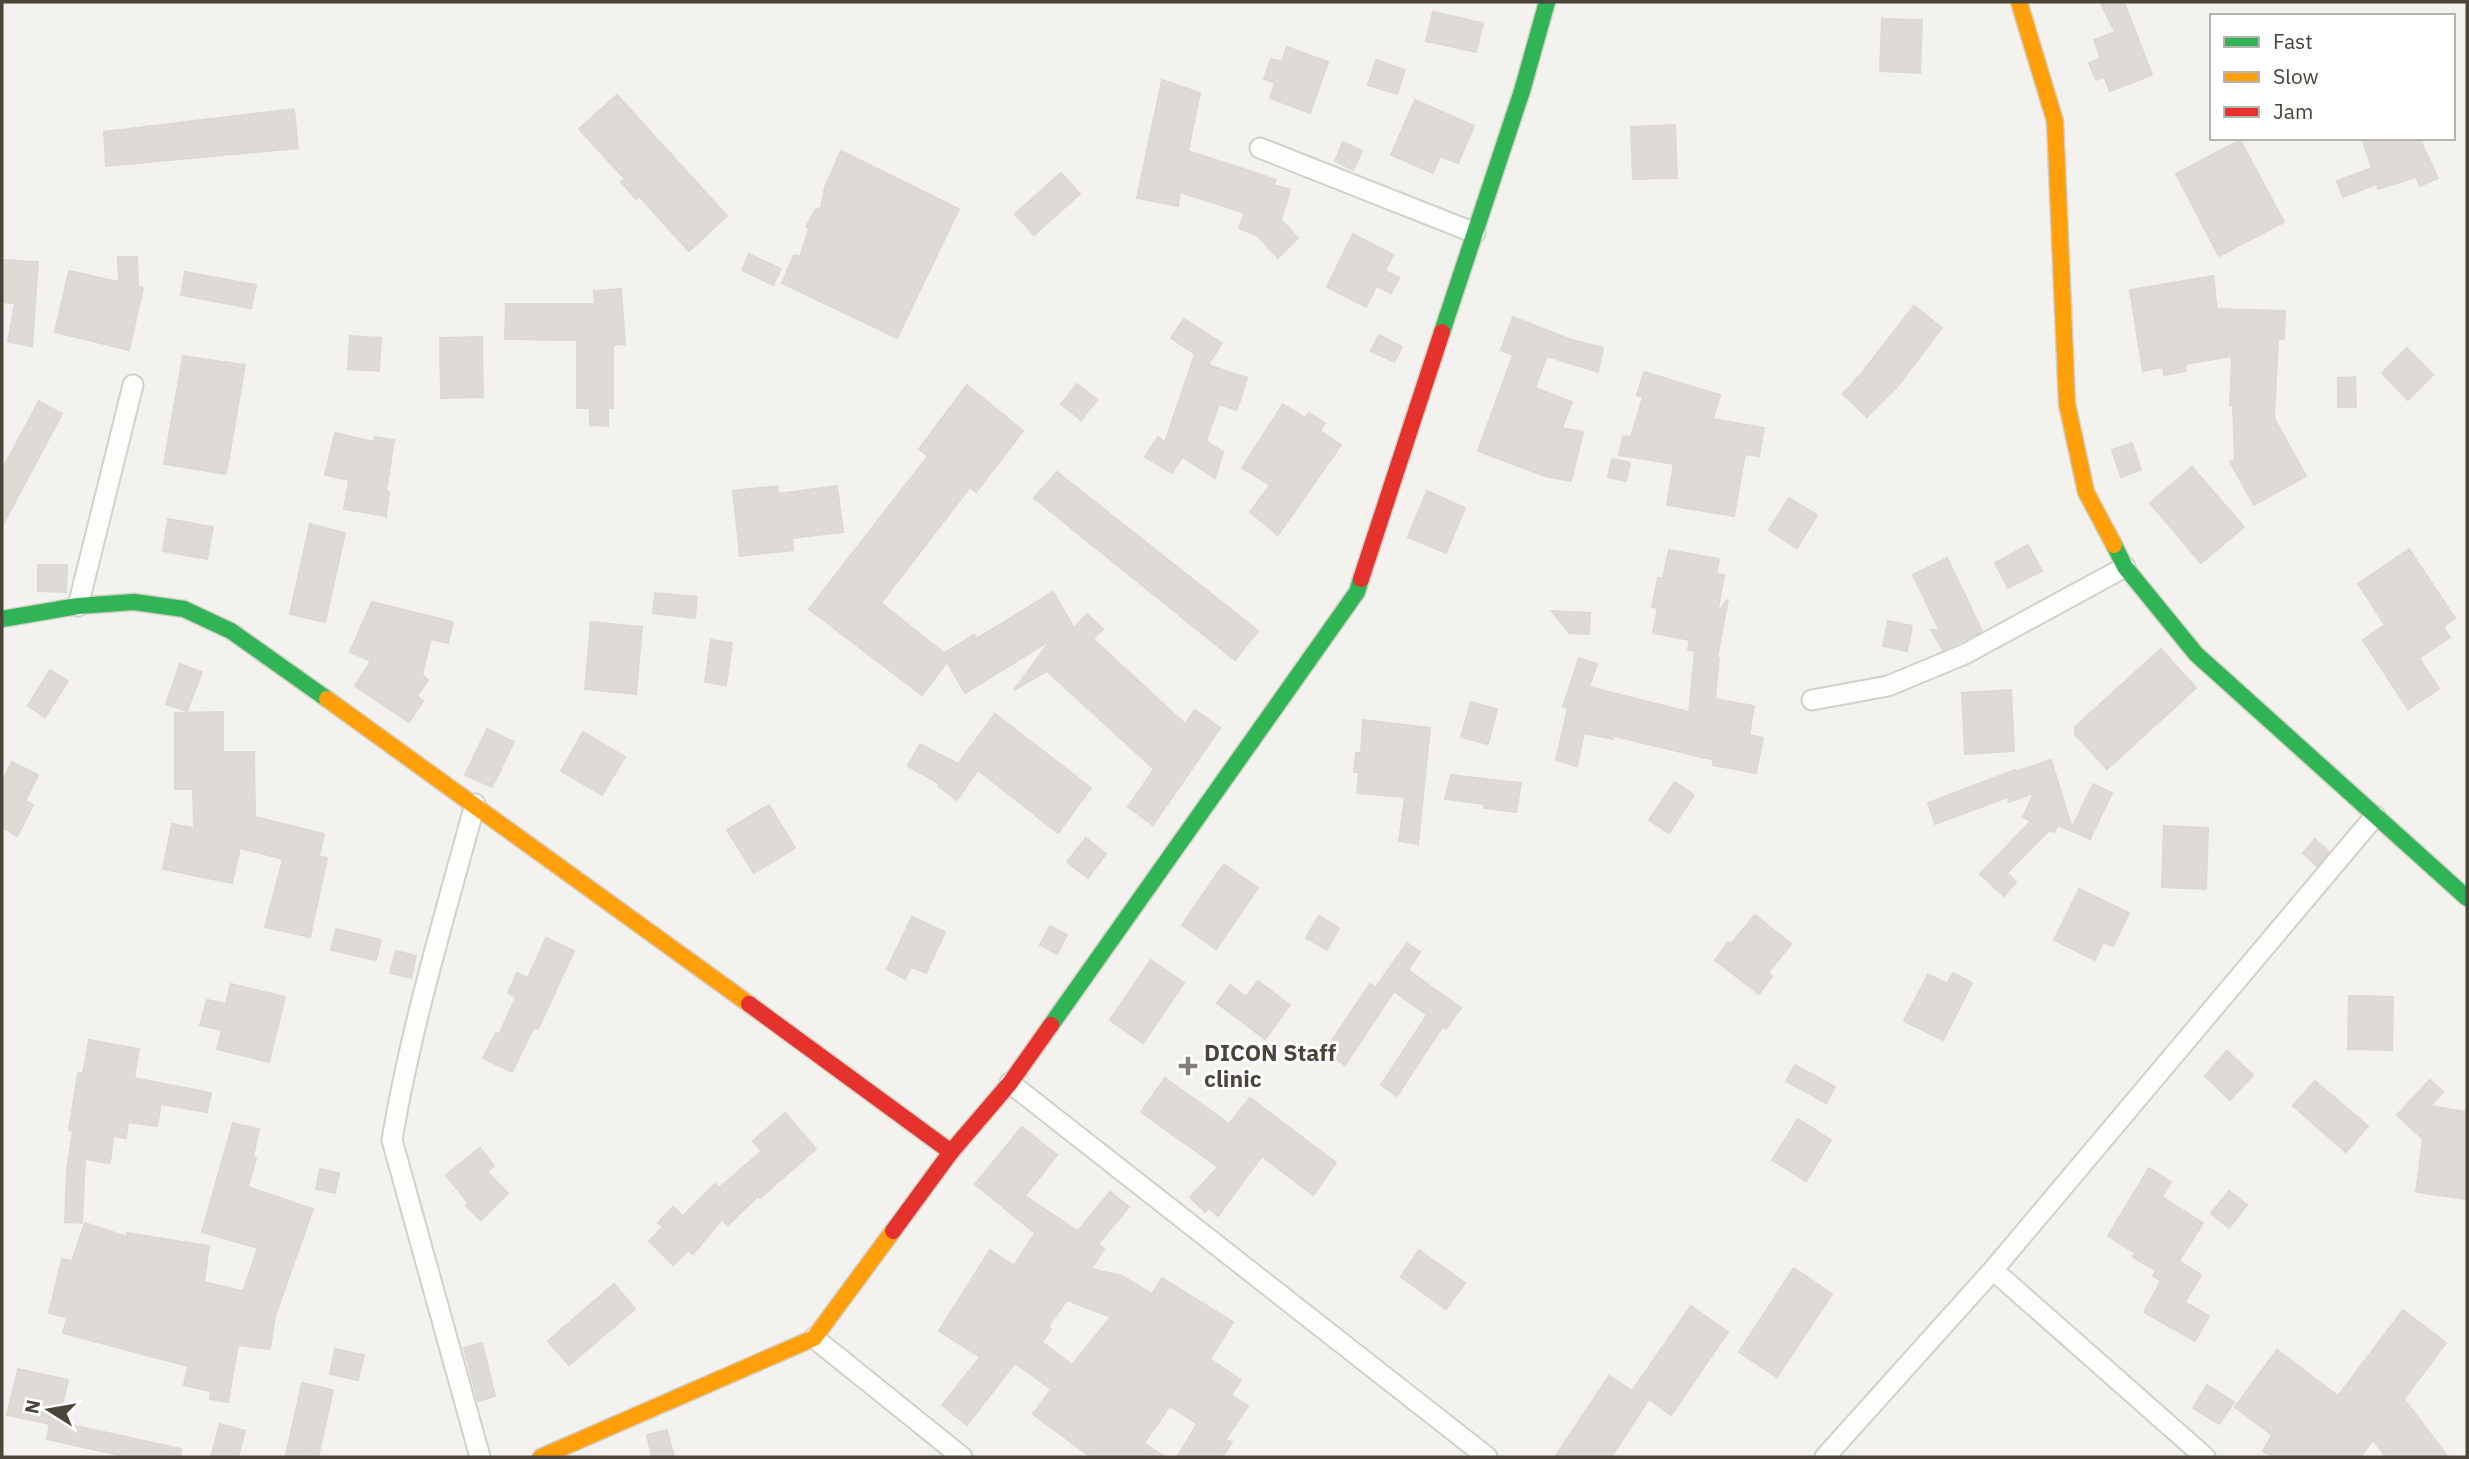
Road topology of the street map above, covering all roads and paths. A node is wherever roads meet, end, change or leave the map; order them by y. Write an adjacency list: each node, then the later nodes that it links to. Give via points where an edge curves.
1 (1547, 2): 4 (street)
2 (2019, 2): 6 (street, via 2054,121 2067,404 2086,492)
3 (1260, 148): 4 (street)
4 (1475, 233): 13 (street, via 1357,592)
5 (132, 385): 7 (street)
6 (2125, 567): 9 (street, via 1965,654 1888,685); 11 (street, via 2196,654)
7 (78, 606): 8 (street); 10 (street, via 134,601 184,609 231,631)
8 (2, 618)
9 (1812, 700)
10 (475, 804): 14 (street); 17 (street, via 400,1090 392,1140)
11 (2375, 816): 12 (street); 15 (street)
12 (2467, 898)
13 (1010, 1083): 14 (street); 20 (street)
14 (951, 1152): 16 (street)
15 (1993, 1270): 21 (street); 22 (street)
16 (814, 1338): 18 (street); 19 (street)
17 (480, 1457)
18 (541, 1457)
19 (962, 1457)
20 (1487, 1457)
21 (1825, 1457)
22 (2205, 1457)

